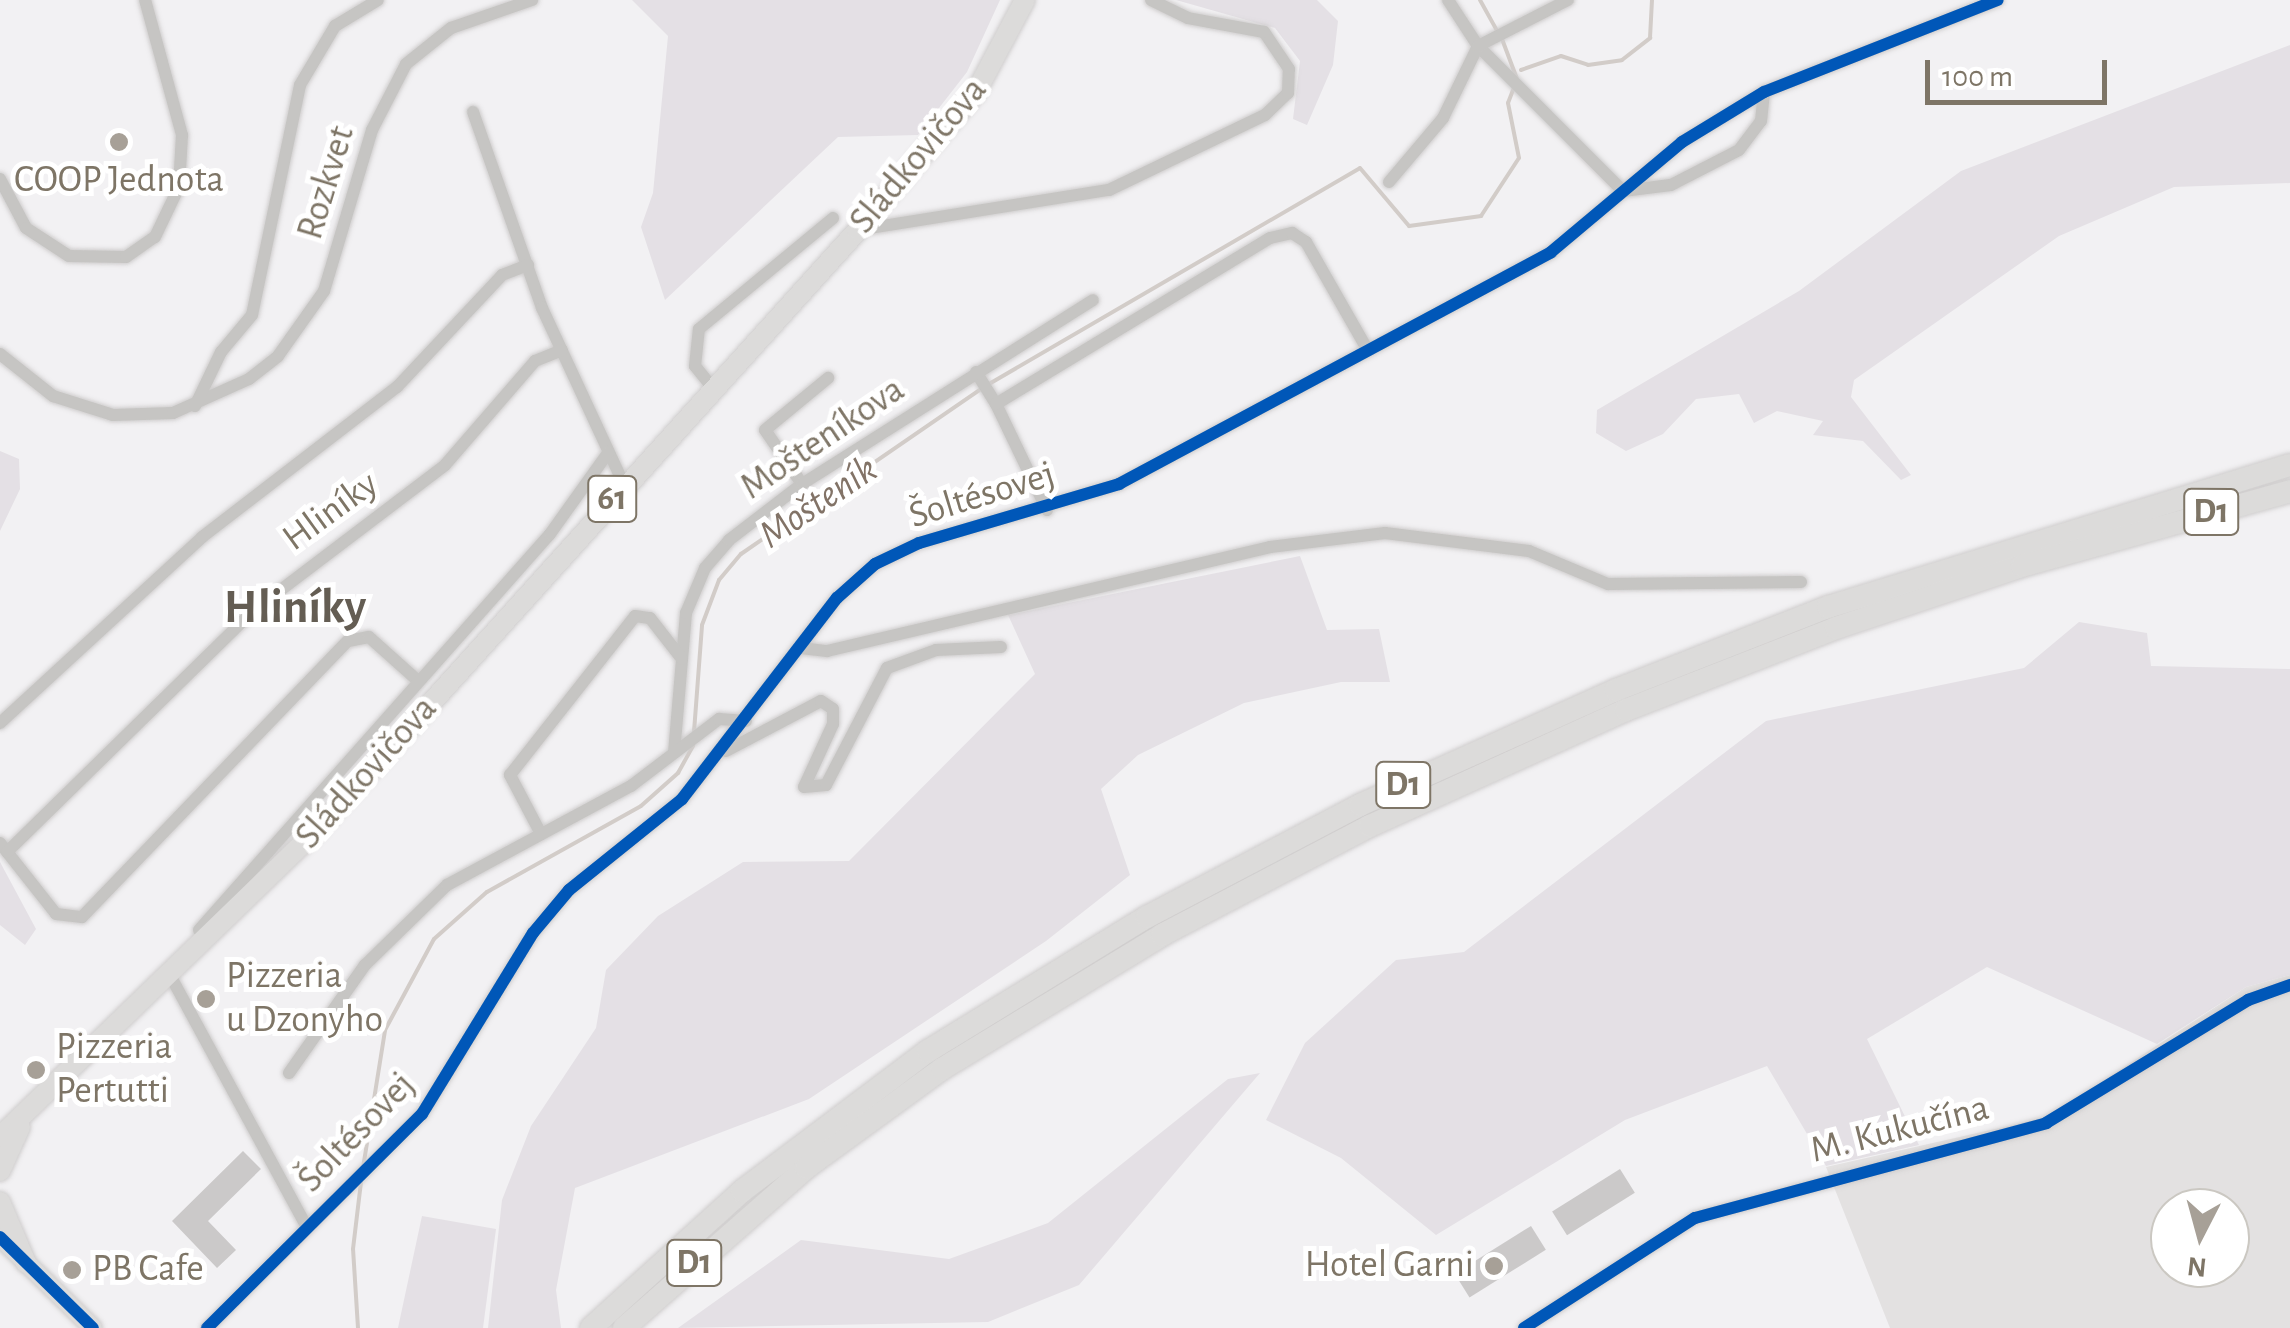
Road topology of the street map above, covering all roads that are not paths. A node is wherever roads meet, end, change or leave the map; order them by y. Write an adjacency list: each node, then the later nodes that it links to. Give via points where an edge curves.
1 (163, 0): 9 (street)
2 (378, 0): 26 (street, Rozkvet, via 334,26 300,85 252,315 221,352)
3 (532, 0): 26 (street, Rozkvet, via 451,28 406,64 372,130 329,278 307,320 250,379)
4 (1025, 0): 17 (main road, Sládkovičova / 61, via 976,92)
5 (1150, 0): 17 (street, via 1188,18 1264,32 1288,69 1288,94 1265,115 1110,190)
6 (1448, 0): 10 (street)
7 (1568, 0): 10 (street)
8 (1998, 0): 11 (street, Šoltésovej)
9 (147, 3): 13 (street, via 182,134 179,187 154,237 126,257 69,256 26,228)
10 (1478, 46): 14 (street, via 1443,118); 15 (street)
11 (1764, 92): 15 (street, Šoltésovej); 15 (street, via 1761,121 1738,150 1671,185)
12 (472, 112): 18 (street)
13 (0, 179)
14 (1389, 182)
15 (1623, 191): 20 (street, Šoltésovej, via 1563,244)
16 (833, 218): 24 (street, Sládkovičova, via 699,329 695,366)
17 (858, 230): 24 (main road, Sládkovičova / 61)
18 (528, 265): 21 (street); 38 (street, Hliníky, via 502,275 396,387 202,537)
19 (1092, 300): 25 (street, Mošteníkova)
20 (1367, 349): 25 (street, Mošteníkova, via 1306,242 1292,234 1270,238); 32 (street, Šoltésovej, via 1119,484)
21 (562, 350): 27 (street); 43 (street, Hliníky, via 535,361 444,465 253,611)
22 (0, 354): 26 (street, Rozkvet, via 50,395 130,417)
23 (828, 378): 29 (street, via 765,430)
24 (712, 387): 30 (main road, Sládkovičova / 61)
25 (986, 388): 29 (street, Mošteníkova); 32 (street)
26 (195, 406)
27 (608, 453): 30 (street); 37 (street, Sládkovičova, via 550,534)
28 (2290, 466): 55 (highway, D1, via 1828,608 1616,690 1360,804 1132,926 928,1051 742,1191)
29 (802, 484): 36 (street, Mošteníkova, via 705,568 686,613)
30 (624, 485): 44 (main road, Sládkovičova / 61, via 321,824)
31 (2290, 491): 55 (highway, D1, via 2022,566 1836,628 1626,710 1370,826 1162,935 942,1069 806,1168)
32 (1047, 510): 35 (street, Šoltésovej, via 919,543 875,564)
33 (1801, 582): 35 (street, via 1608,584 1530,551 1385,534 1270,547 827,652)
34 (1000, 647): 40 (street, via 936,650 887,668 826,785 804,787 833,724 833,709 821,701)
35 (801, 648): 39 (street, Šoltésovej)
36 (682, 659): 41 (street, Mošteníkova); 42 (street, via 650,618 634,616 510,775)
37 (416, 679): 43 (street, Hliníky, via 369,636 348,642 82,917 56,914); 44 (street, Sládkovičova)
38 (0, 722)
39 (746, 722): 40 (street, Šoltésovej); 41 (street, via 728,716)
40 (725, 751): 52 (street, Šoltésovej, via 682,800 569,890 533,934 449,1079)
41 (674, 753): 42 (street)
42 (541, 834): 47 (street, via 447,885 405,919)
43 (3, 848)
44 (200, 937): 45 (main road, Sládkovičova / 61)
45 (171, 977): 48 (main road, Sládkovičova / 61); 52 (street)
46 (2290, 985): 59 (street, M. Kukučína, via 2248,1000 2046,1123 1695,1218)
47 (289, 1073)
48 (27, 1116): 49 (main road, Sládkovičova / 61); 50 (main road)
49 (0, 1137)
50 (0, 1171)
51 (0, 1202): 54 (main road)
52 (308, 1227): 57 (street, Šoltésovej)
53 (0, 1236): 54 (main road)
54 (26, 1263): 56 (main road)
55 (625, 1317): 58 (highway, D1)
56 (92, 1328)
57 (208, 1328)
58 (592, 1328)
59 (1524, 1328)

